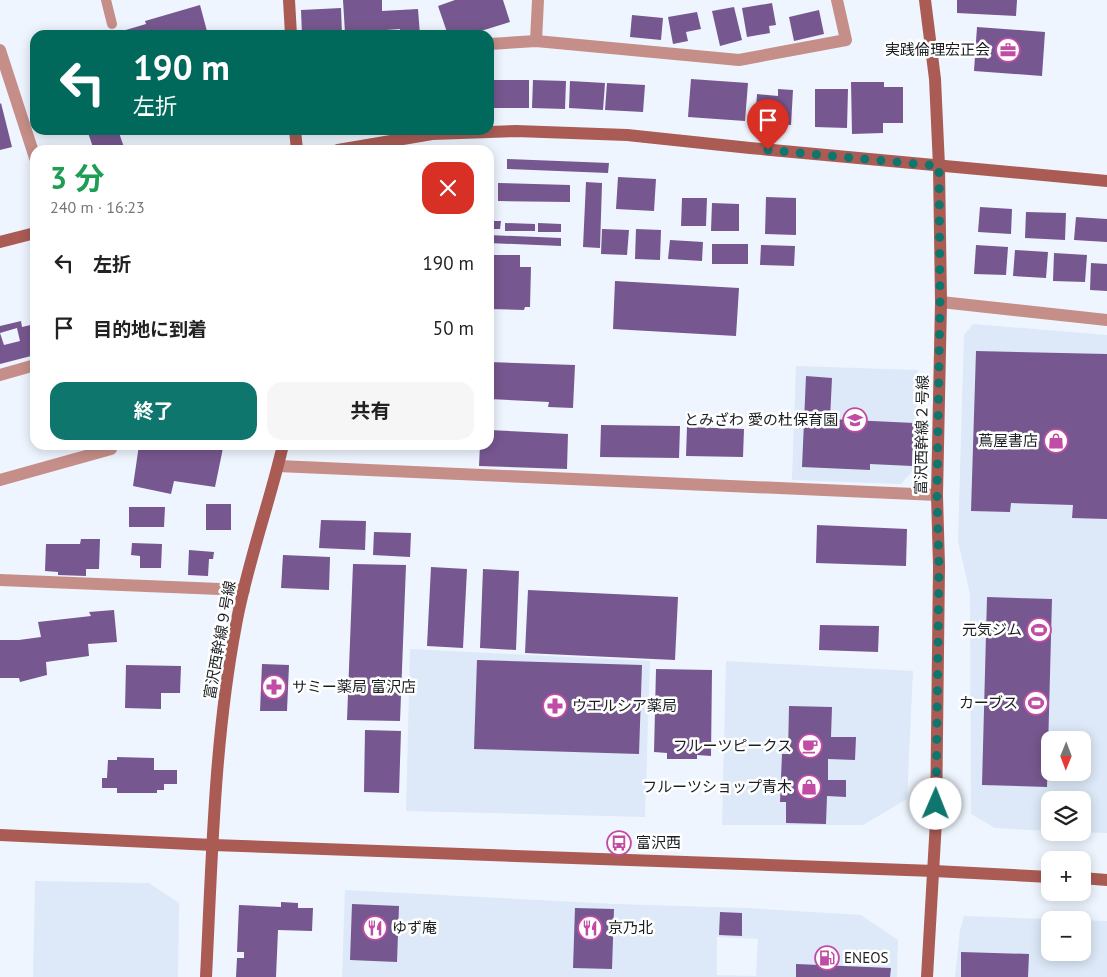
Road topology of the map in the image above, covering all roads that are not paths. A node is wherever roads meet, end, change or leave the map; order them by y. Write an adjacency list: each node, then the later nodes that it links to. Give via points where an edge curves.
1 (106, 0): 6 (lane)
2 (288, 0): 7 (street)
3 (538, 0): 8 (street)
4 (837, 0): 8 (street, via 846,40 740,60)
5 (925, 0): 15 (street, 富沢西幹線２号線, via 935,79)
6 (112, 24)
7 (291, 30)
8 (536, 41): 9 (street)
9 (494, 44)
10 (0, 50): 13 (street)
11 (494, 132): 15 (street, via 627,135)
12 (426, 135): 14 (street)
13 (31, 145)
14 (367, 145)
15 (939, 166): 16 (street); 19 (street, 富沢西幹線２号線)
16 (1107, 181)
17 (30, 234): 18 (street)
18 (0, 242)
19 (940, 302): 20 (street); 27 (street, 富沢西幹線２号線)
20 (1107, 320)
21 (30, 366): 22 (street)
22 (0, 375)
23 (107, 450): 26 (street)
24 (282, 450): 25 (street, 富沢西幹線９号線)
25 (278, 466): 27 (street); 29 (street, 富沢西幹線９号線)
26 (0, 480)
27 (937, 495): 32 (street, 富沢西幹線２号線, via 939,566)
28 (0, 580): 29 (street)
29 (244, 590): 31 (street, 富沢西幹線９号線, via 227,677)
30 (0, 835): 31 (street)
31 (213, 845): 32 (street); 36 (street, 富沢西幹線９号線)
32 (934, 871): 33 (street); 37 (street, 富沢西幹線２号線)
33 (1041, 877)
34 (1091, 879): 35 (street)
35 (1107, 880)
36 (206, 977)
37 (927, 977)

